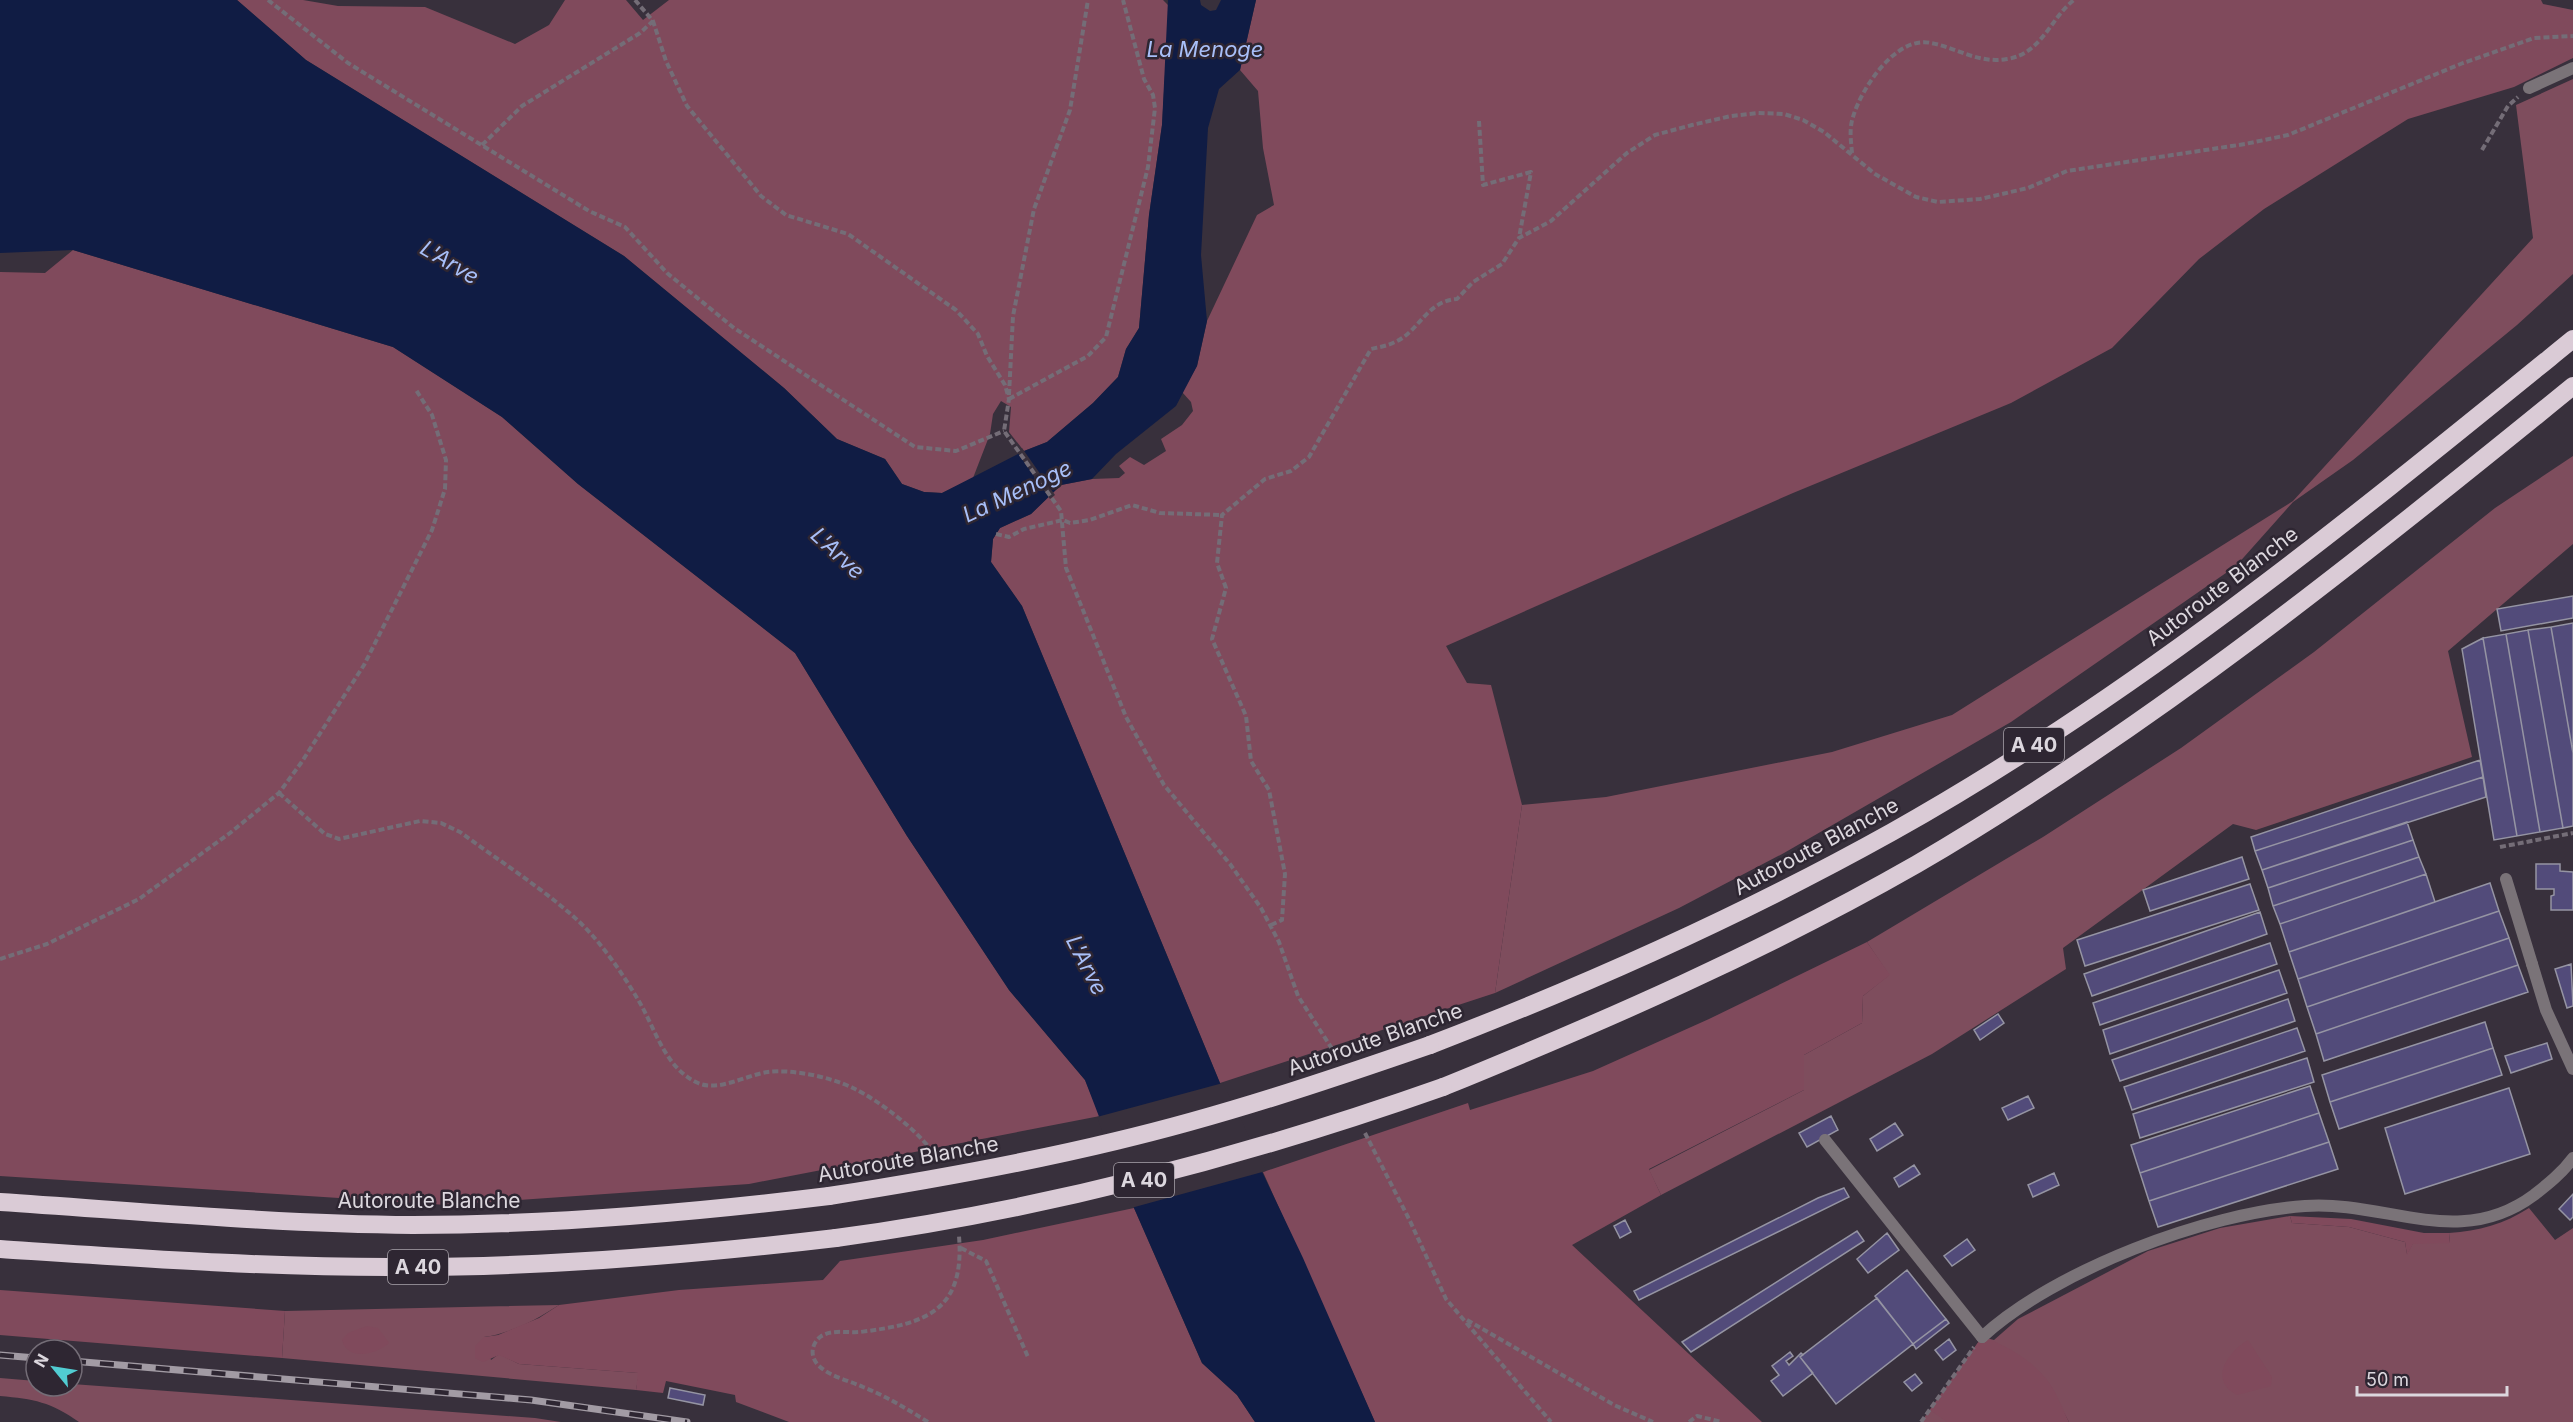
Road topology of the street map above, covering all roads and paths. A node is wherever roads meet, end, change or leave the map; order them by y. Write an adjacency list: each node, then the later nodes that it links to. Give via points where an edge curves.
1 (268, 0): 11 (path, via 348,63)
2 (635, 0): 6 (path)
3 (1088, 0): 18 (path, via 1070,110 1034,209 1013,316)
4 (1123, 0): 18 (path, via 1155,108 1148,167 1106,337 1088,356)
5 (2074, 0): 13 (path, via 2050,31 2027,51 2008,59 1980,59 1930,42 1915,44 1888,60 1863,93 1852,117)
6 (653, 21): 11 (path, via 522,106); 18 (path, via 687,106 761,196 786,215 848,234 956,310 978,334)
7 (2573, 36): 13 (path, via 2534,38 2473,59 2288,135 2067,171 2028,188 1980,199 1916,198 1875,174)
8 (2573, 68): 9 (street)
9 (2529, 88): 12 (path, via 2508,106)
10 (1479, 122): 14 (path, via 1483,185 1531,172)
11 (482, 145): 19 (path, via 589,211 625,227 667,273 734,328 915,447 956,451)
12 (2482, 150)
13 (1852, 154): 14 (path, via 1803,120 1784,114 1740,115 1692,125 1655,135 1627,153 1551,221)
14 (1519, 238): 20 (path, via 1502,264 1473,282 1457,299 1429,309 1396,342 1371,348 1309,457 1291,471 1265,479)
15 (2573, 339): 35 (highway, Autoroute Blanche / A 40, bridge, via 2217,620 1972,785 1727,919 1556,996 1430,1045 1241,1107 1117,1141 923,1181 692,1212 575,1221 411,1225)
16 (2573, 386): 38 (highway, A 40, bridge, via 2401,526 2234,654 1990,819 1916,864 1742,957 1578,1032 1443,1087 1258,1148 1130,1183 933,1225 699,1254 407,1267 192,1261)
17 (416, 390): 23 (path, via 432,415 446,460 445,489 432,530 364,666)
18 (1009, 399): 19 (path)
19 (1004, 431): 21 (path)
20 (1222, 514): 21 (path, via 1160,513 1132,505 1090,520 1070,523); 27 (path, via 1217,563 1226,588 1212,639 1246,716 1251,761 1269,790 1285,874 1282,920)
21 (1063, 518): 22 (path, via 1009,537); 27 (path, via 1066,568 1126,717 1164,785 1230,864)
22 (996, 534)
23 (279, 794): 28 (path, via 139,898 47,944); 34 (path, via 325,834 339,839 420,821 441,823 460,832 574,917 595,939 640,1002 670,1060 682,1074 710,1087 769,1072 810,1075 852,1087 931,1146)
24 (2573, 833): 25 (path)
25 (2500, 847)
26 (2506, 879): 30 (street, via 2546,1010)
27 (1271, 925): 29 (path, via 1298,996 1335,1050)
28 (0, 959)
29 (1338, 1061)
30 (2572, 1065)
31 (1362, 1125): 39 (path, via 1442,1292)
32 (1825, 1140): 40 (street)
33 (2573, 1158): 40 (street, via 2525,1202 2466,1223 2307,1206 2223,1220 2178,1233 2063,1283 2013,1311)
34 (940, 1166)
35 (0, 1202)
36 (958, 1227): 37 (path)
37 (960, 1247): 41 (path, via 986,1262); 42 (path, via 949,1300 935,1311 892,1326 827,1333 812,1350 819,1366 834,1376 865,1387)
38 (0, 1249)
39 (1463, 1318): 43 (path); 44 (path, via 1614,1405)
40 (1982, 1337): 47 (path)
41 (1028, 1358)
42 (928, 1422)
43 (1551, 1422)
44 (1653, 1422)
45 (1689, 1422): 46 (path, via 1697,1416)
46 (1722, 1422)
47 (1921, 1422)

